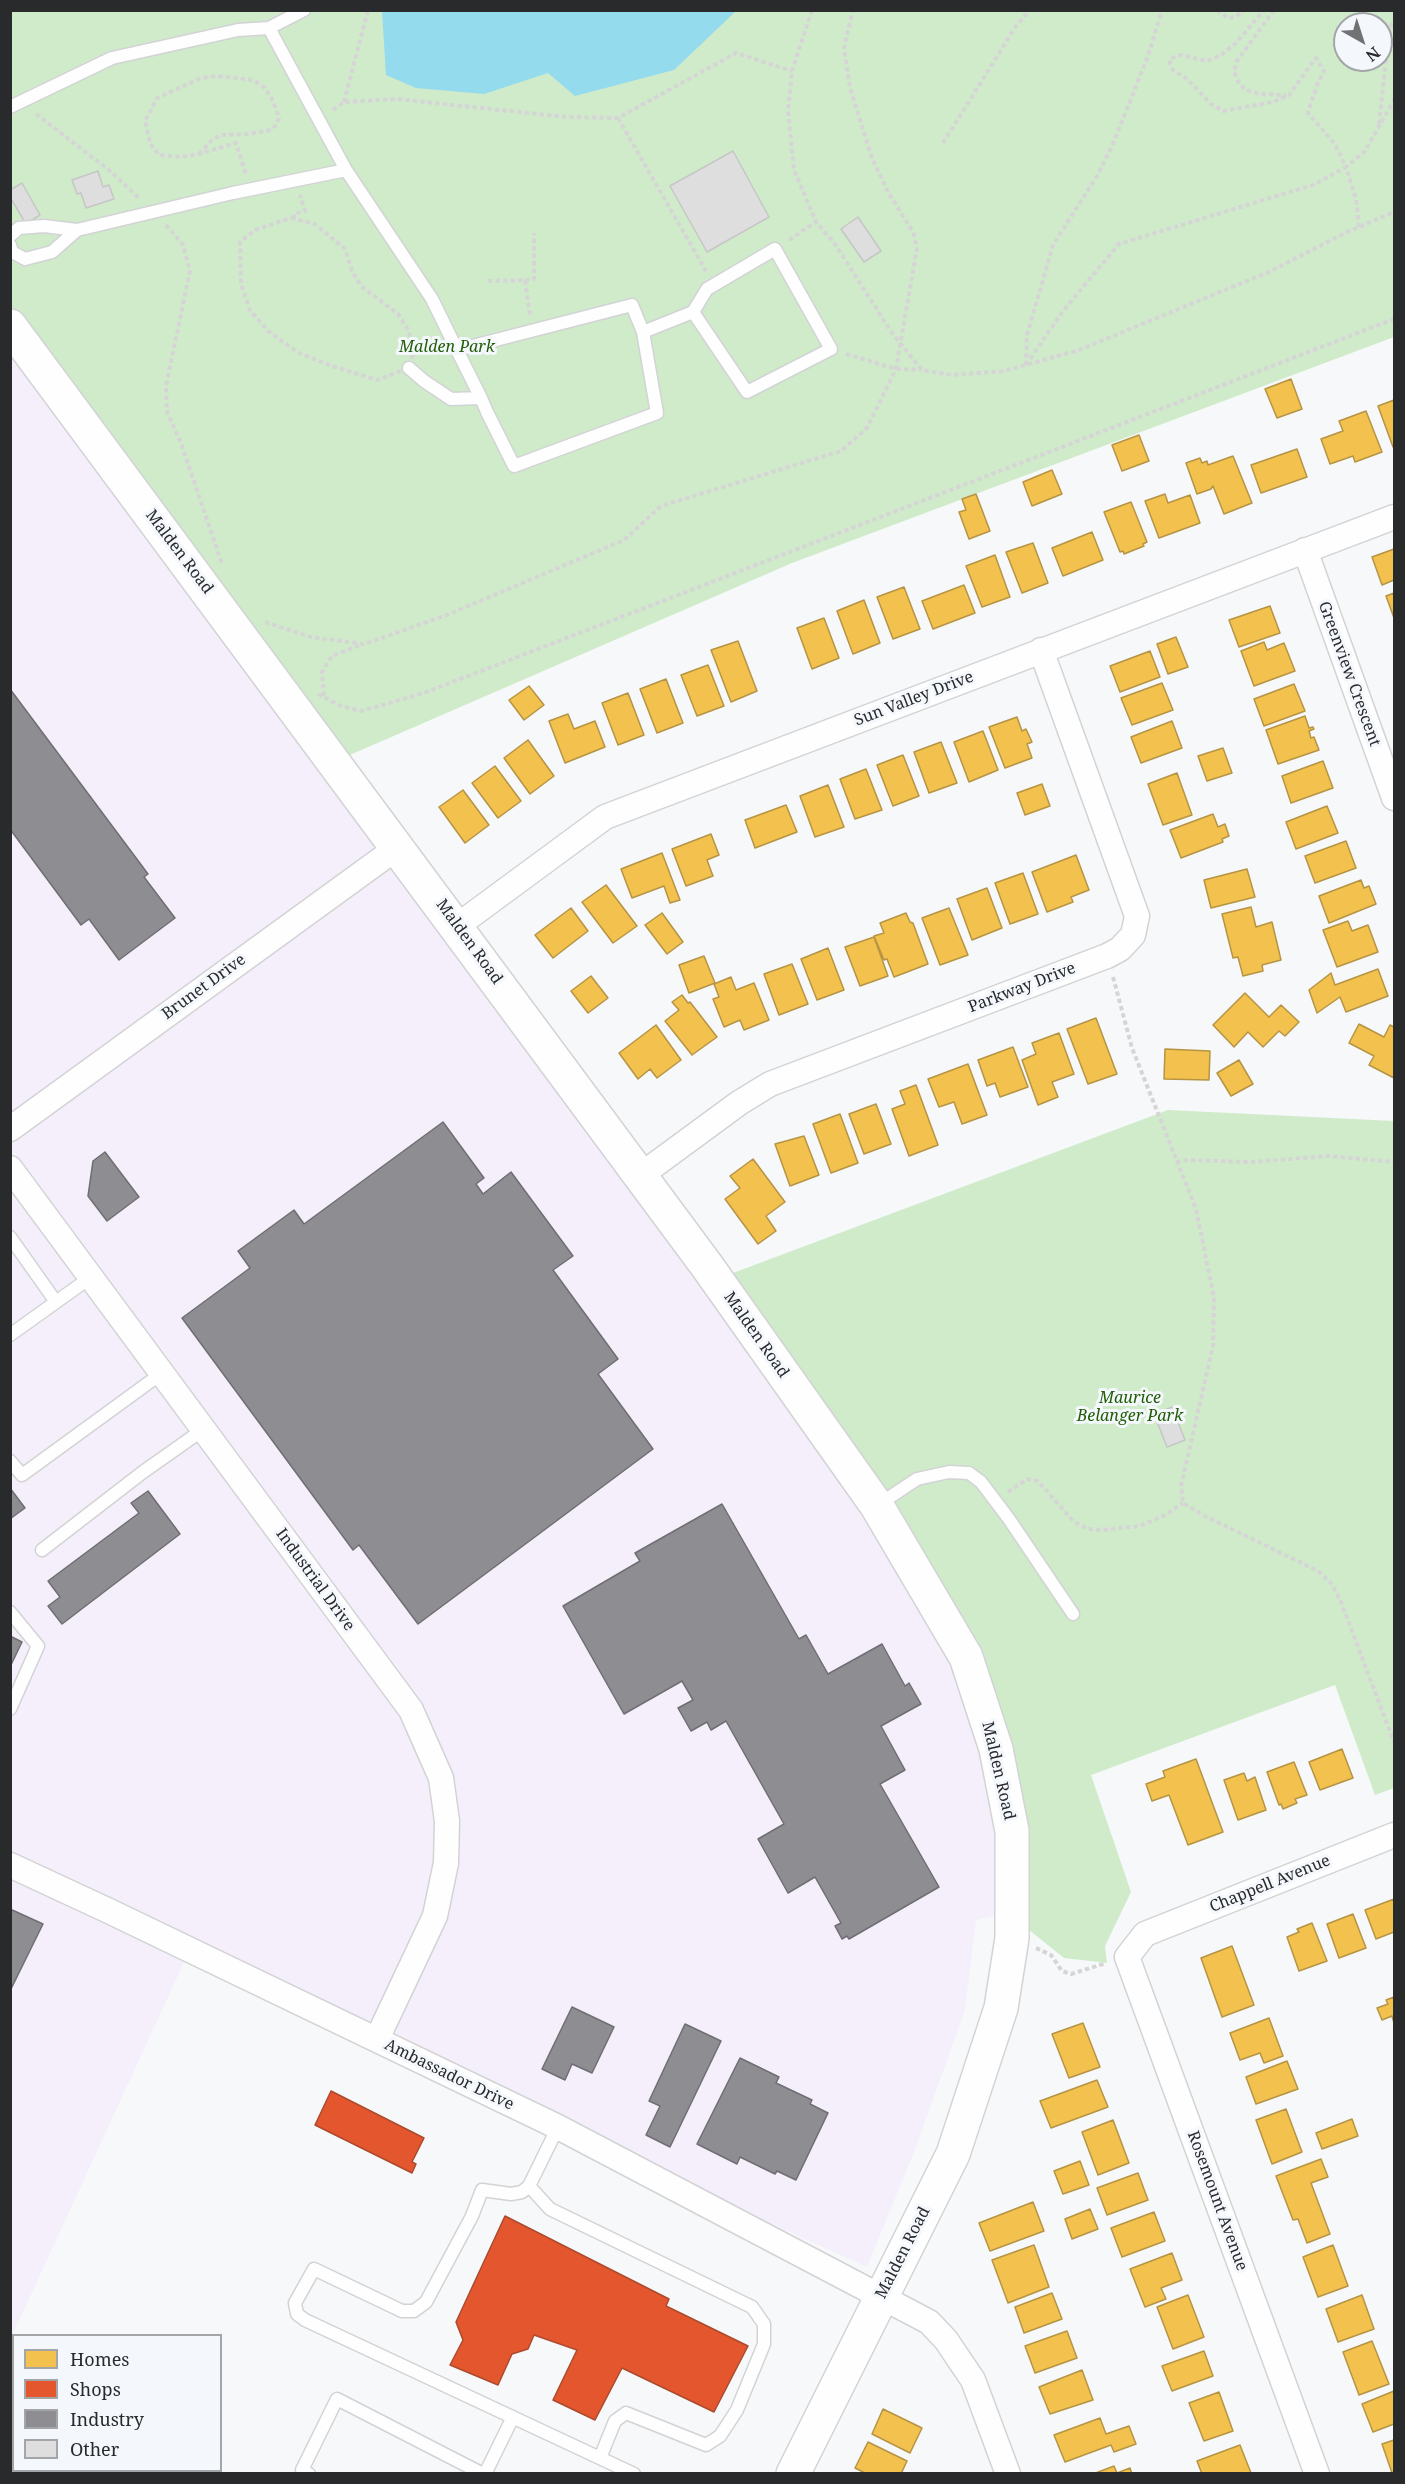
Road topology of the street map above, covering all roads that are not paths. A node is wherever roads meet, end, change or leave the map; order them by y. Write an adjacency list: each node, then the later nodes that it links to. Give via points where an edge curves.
1 (304, 10): 2 (lane)
2 (268, 28): 3 (lane, via 238,30 112,58); 4 (lane)
3 (15, 104)
4 (346, 170): 5 (lane); 11 (lane, via 432,299)
5 (77, 230): 6 (lane, via 19,228); 7 (lane, via 52,252 25,259 12,252)
6 (10, 236)
7 (10, 245)
8 (693, 312): 8 (lane, via 707,289 775,249 831,349 747,392); 10 (lane)
9 (10, 326): 18 (main road, Malden Road)
10 (643, 332): 11 (lane, via 632,305); 13 (lane, via 657,412 514,466)
11 (457, 350): 13 (lane)
12 (409, 368): 13 (lane, via 451,399)
13 (481, 398)
14 (1395, 517): 15 (street, Sun Valley Drive)
15 (1305, 550): 16 (street, Sun Valley Drive); 17 (street, Greenview Crescent)
16 (1041, 650): 19 (street, Sun Valley Drive, via 605,817); 22 (street, Parkway Drive, via 1137,916 1133,935 1107,956 770,1084)
17 (1395, 798)
18 (398, 847): 19 (main road, Malden Road); 20 (street, Brunet Drive)
19 (457, 926): 22 (main road, Malden Road)
20 (10, 1129)
21 (10, 1168): 24 (street, Industrial Drive)
22 (641, 1175): 30 (main road, Malden Road)
23 (10, 1237): 25 (lane)
24 (91, 1277): 25 (lane); 27 (street, Industrial Drive)
25 (56, 1302): 26 (lane)
26 (10, 1335)
27 (162, 1373): 28 (street, Industrial Drive); 29 (lane, via 22,1475)
28 (204, 1429): 31 (lane); 38 (street, Industrial Drive, via 411,1710 441,1778 447,1821 446,1863 435,1916)
29 (10, 1461)
30 (877, 1506): 33 (lane, via 917,1479 949,1472 969,1473 995,1500); 41 (main road, Malden Road, via 966,1657 996,1749 1012,1832 1012,1938 1001,2008 954,2154)
31 (42, 1550)
32 (10, 1612): 34 (lane, via 38,1646)
33 (1073, 1614)
34 (10, 1709)
35 (1395, 1835): 37 (street, Chappell Avenue, via 1145,1934)
36 (10, 1865): 38 (street, Ambassador Drive)
37 (1127, 1957): 49 (street, Rosemount Avenue)
38 (377, 2039): 39 (street, Ambassador Drive)
39 (558, 2127): 40 (lane); 41 (street, Ambassador Drive)
40 (530, 2186): 42 (lane, via 511,2194 482,2190 426,2302 414,2311 402,2311 314,2269 295,2303 297,2314 305,2320); 43 (lane, via 550,2209 752,2307 764,2324 764,2344 737,2409 720,2436 706,2445 626,2413 615,2421)
41 (882, 2296): 47 (main road, Malden Road); 48 (street, Ambassador Drive, via 929,2322 959,2356 973,2380)
42 (513, 2417): 43 (lane); 45 (lane)
43 (600, 2458): 46 (lane)
44 (309, 2474): 45 (lane, via 302,2470 337,2399)
45 (484, 2474)
46 (634, 2474)
47 (793, 2474)
48 (1008, 2474)
49 (1317, 2474)

